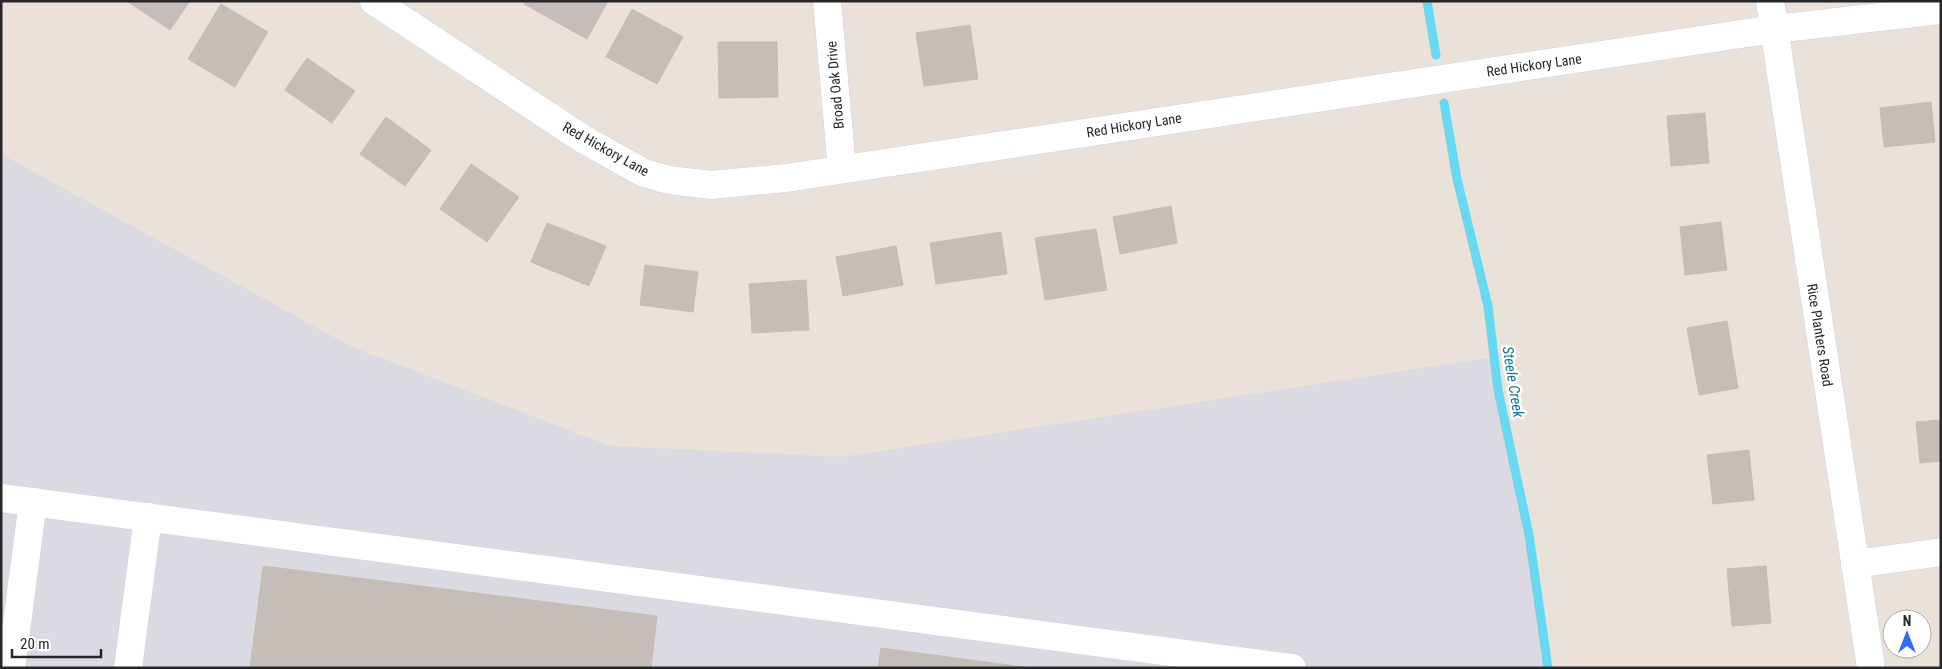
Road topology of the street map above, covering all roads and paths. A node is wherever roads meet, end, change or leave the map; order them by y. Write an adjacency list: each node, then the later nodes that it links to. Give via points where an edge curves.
1 (374, 1): 6 (street, Red Hickory Lane, via 583,139 644,173 711,185)
2 (827, 1): 6 (street, Broad Oak Drive)
3 (1770, 1): 5 (street, Rice Planters Road)
4 (1941, 10): 5 (street, Red Hickory Lane)
5 (1774, 29): 6 (street, Red Hickory Lane); 11 (street, Rice Planters Road)
6 (842, 169)
7 (1, 498): 8 (street)
8 (33, 502): 9 (street); 12 (street)
9 (148, 517): 13 (street); 14 (street)
10 (1941, 552): 11 (street)
11 (1855, 564): 15 (street, Rice Planters Road)
12 (11, 668)
13 (128, 668)
14 (1292, 668)
15 (1871, 668)

